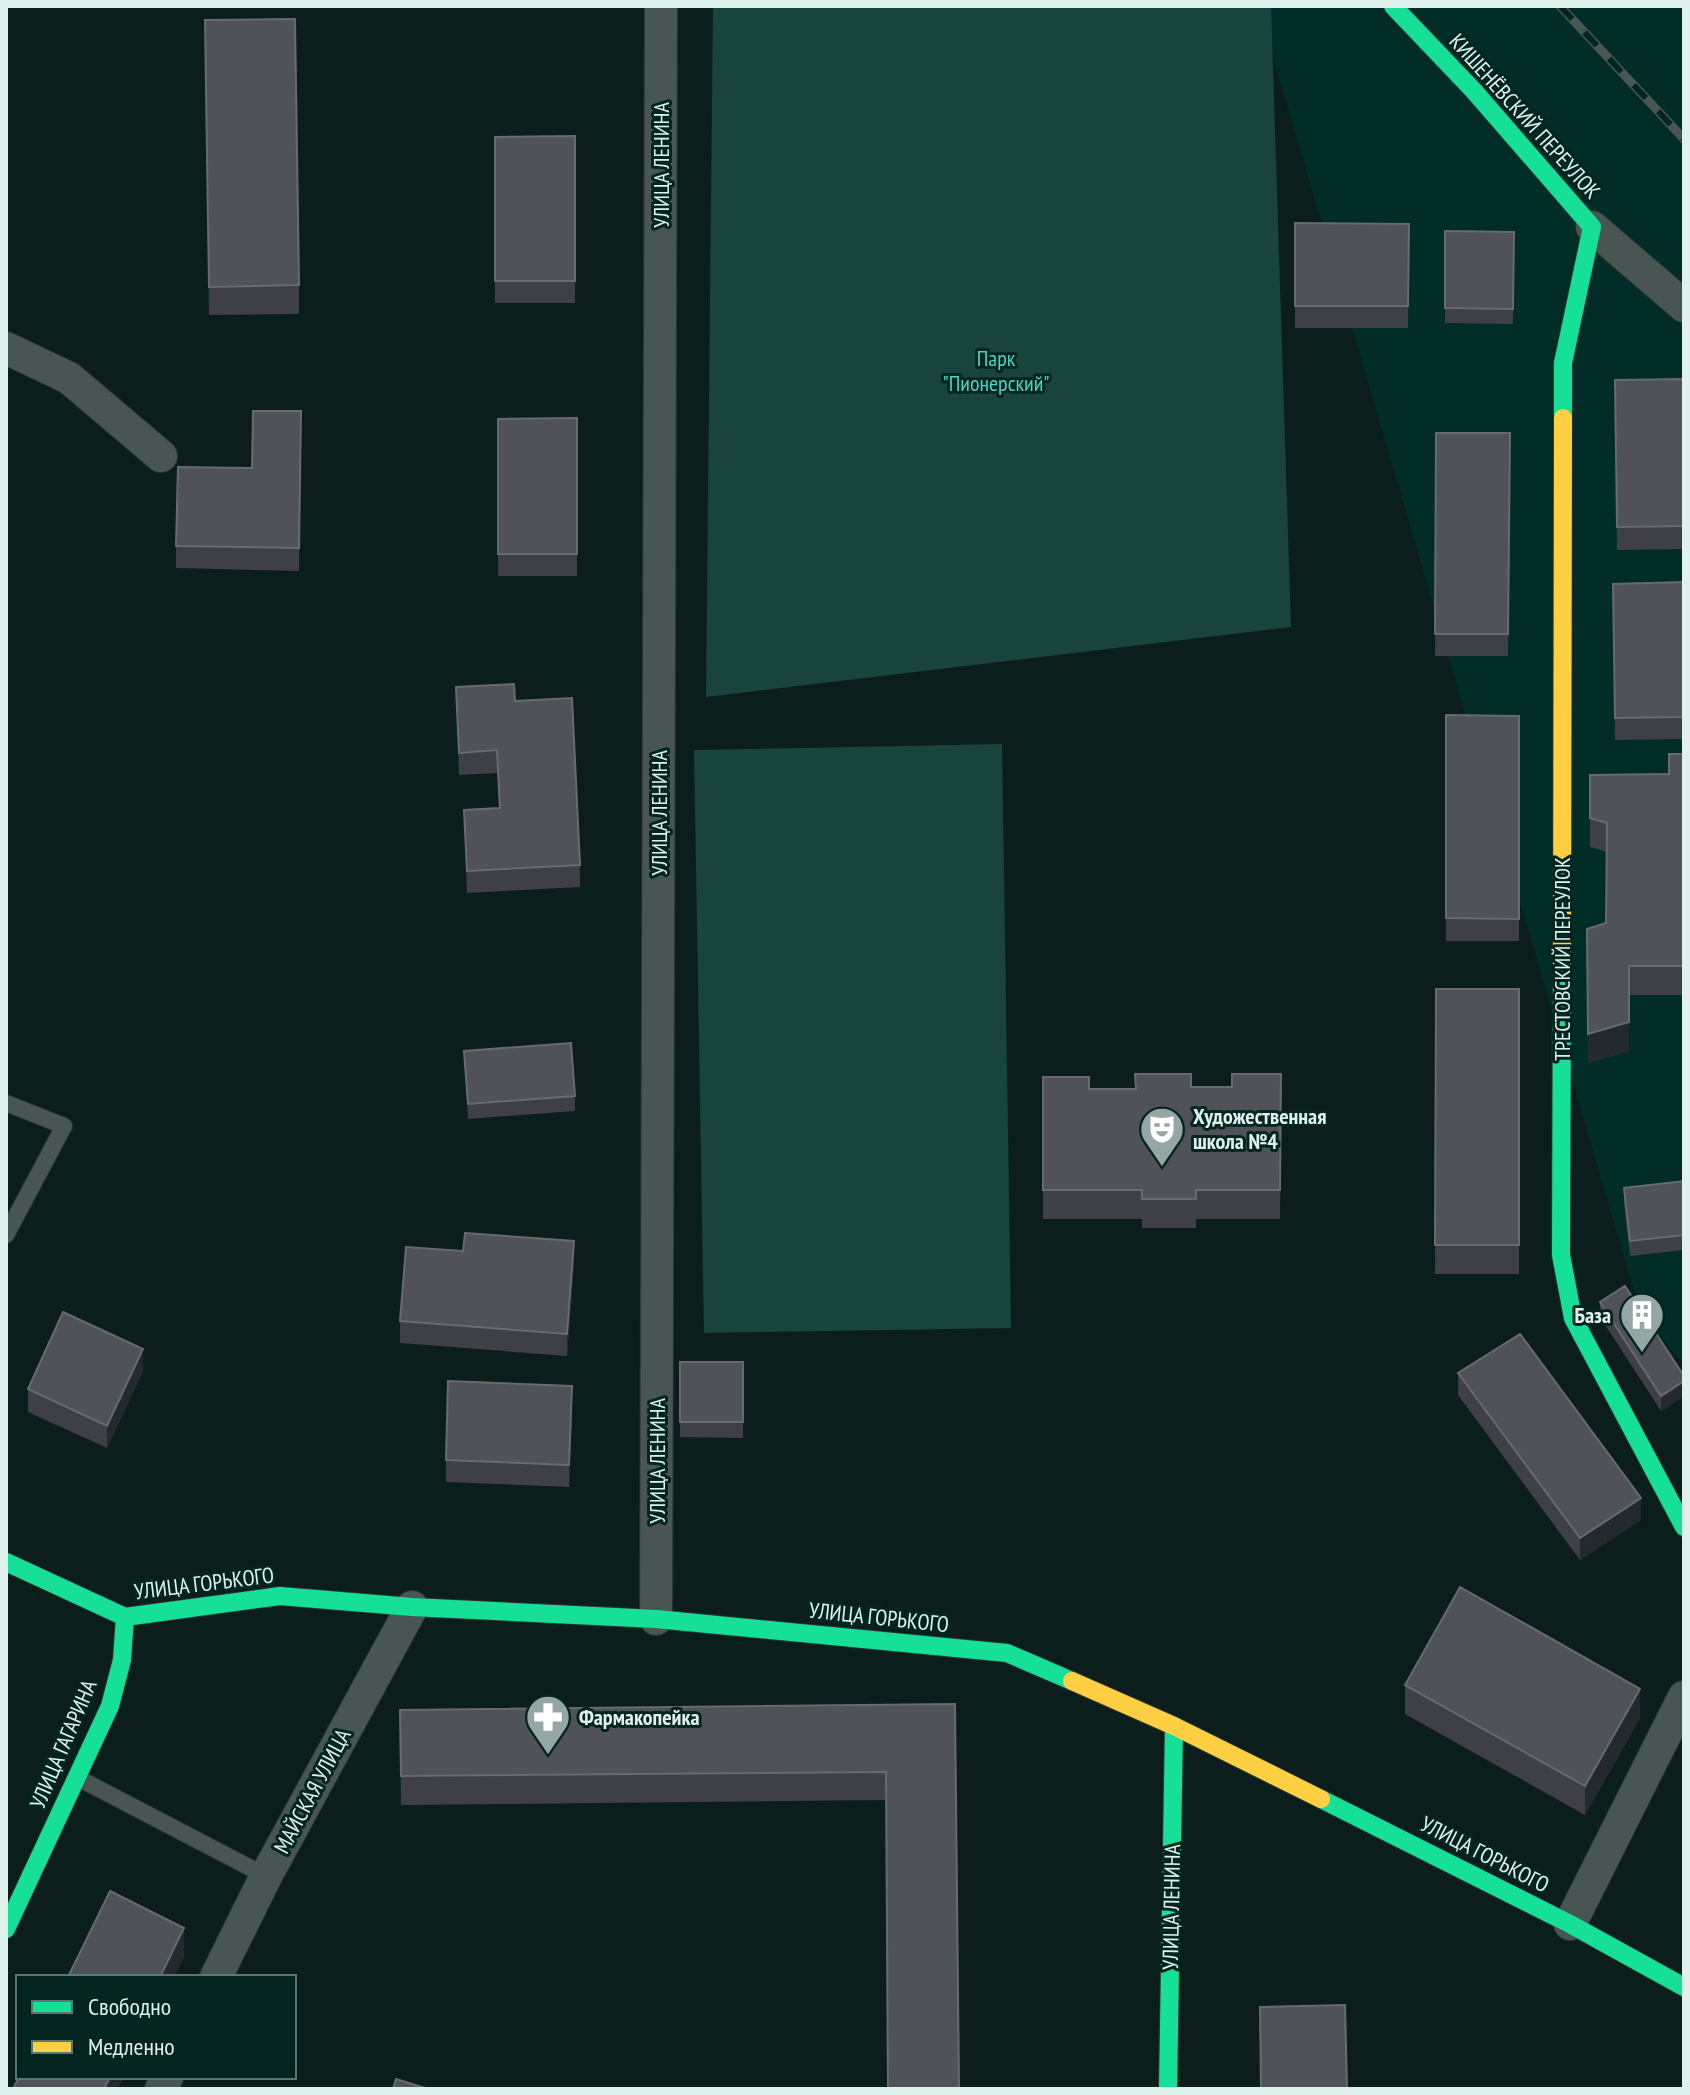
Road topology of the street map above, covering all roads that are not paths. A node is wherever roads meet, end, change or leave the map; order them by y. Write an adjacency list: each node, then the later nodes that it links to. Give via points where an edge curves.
1 (661, 6): 14 (street, УЛИЦА ЛЕНИНА)
2 (1393, 6): 3 (street, КИШЕНЁВСКИЙ ПЕРЕУЛОК)
3 (1592, 227): 4 (street); 6 (street, КИШЕНЁВСКИЙ ПЕРЕУЛОК)
4 (1684, 306)
5 (6, 348): 7 (street, via 69,378)
6 (1563, 363): 10 (street, ТРЕСТОВСКИЙ ПЕРЕУЛОК, via 1561,1255 1573,1318)
7 (161, 456)
8 (6, 1103): 9 (lane, via 64,1126)
9 (6, 1235)
10 (1684, 1527)
11 (6, 1562): 13 (street, УЛИЦА ГОРЬКОГО)
12 (412, 1607): 13 (street, УЛИЦА ГОРЬКОГО, via 280,1596); 14 (street, УЛИЦА ГОРЬКОГО); 18 (street, МАЙСКАЯ УЛИЦА)
13 (125, 1617): 17 (street, УЛИЦА ГАГАРИНА, via 122,1660 110,1706)
14 (656, 1619): 16 (street, УЛИЦА ГОРЬКОГО, via 1007,1653)
15 (1684, 1697): 19 (street)
16 (1174, 1726): 19 (street, УЛИЦА ГОРЬКОГО); 23 (street, УЛИЦА ЛЕНИНА)
17 (76, 1777): 18 (lane); 20 (street, УЛИЦА ГАГАРИНА)
18 (266, 1876): 21 (street, МАЙСКАЯ УЛИЦА)
19 (1570, 1924): 22 (street, УЛИЦА ГОРЬКОГО)
20 (6, 1929)
21 (217, 1975)
22 (1684, 1987)
23 (1168, 2089)

